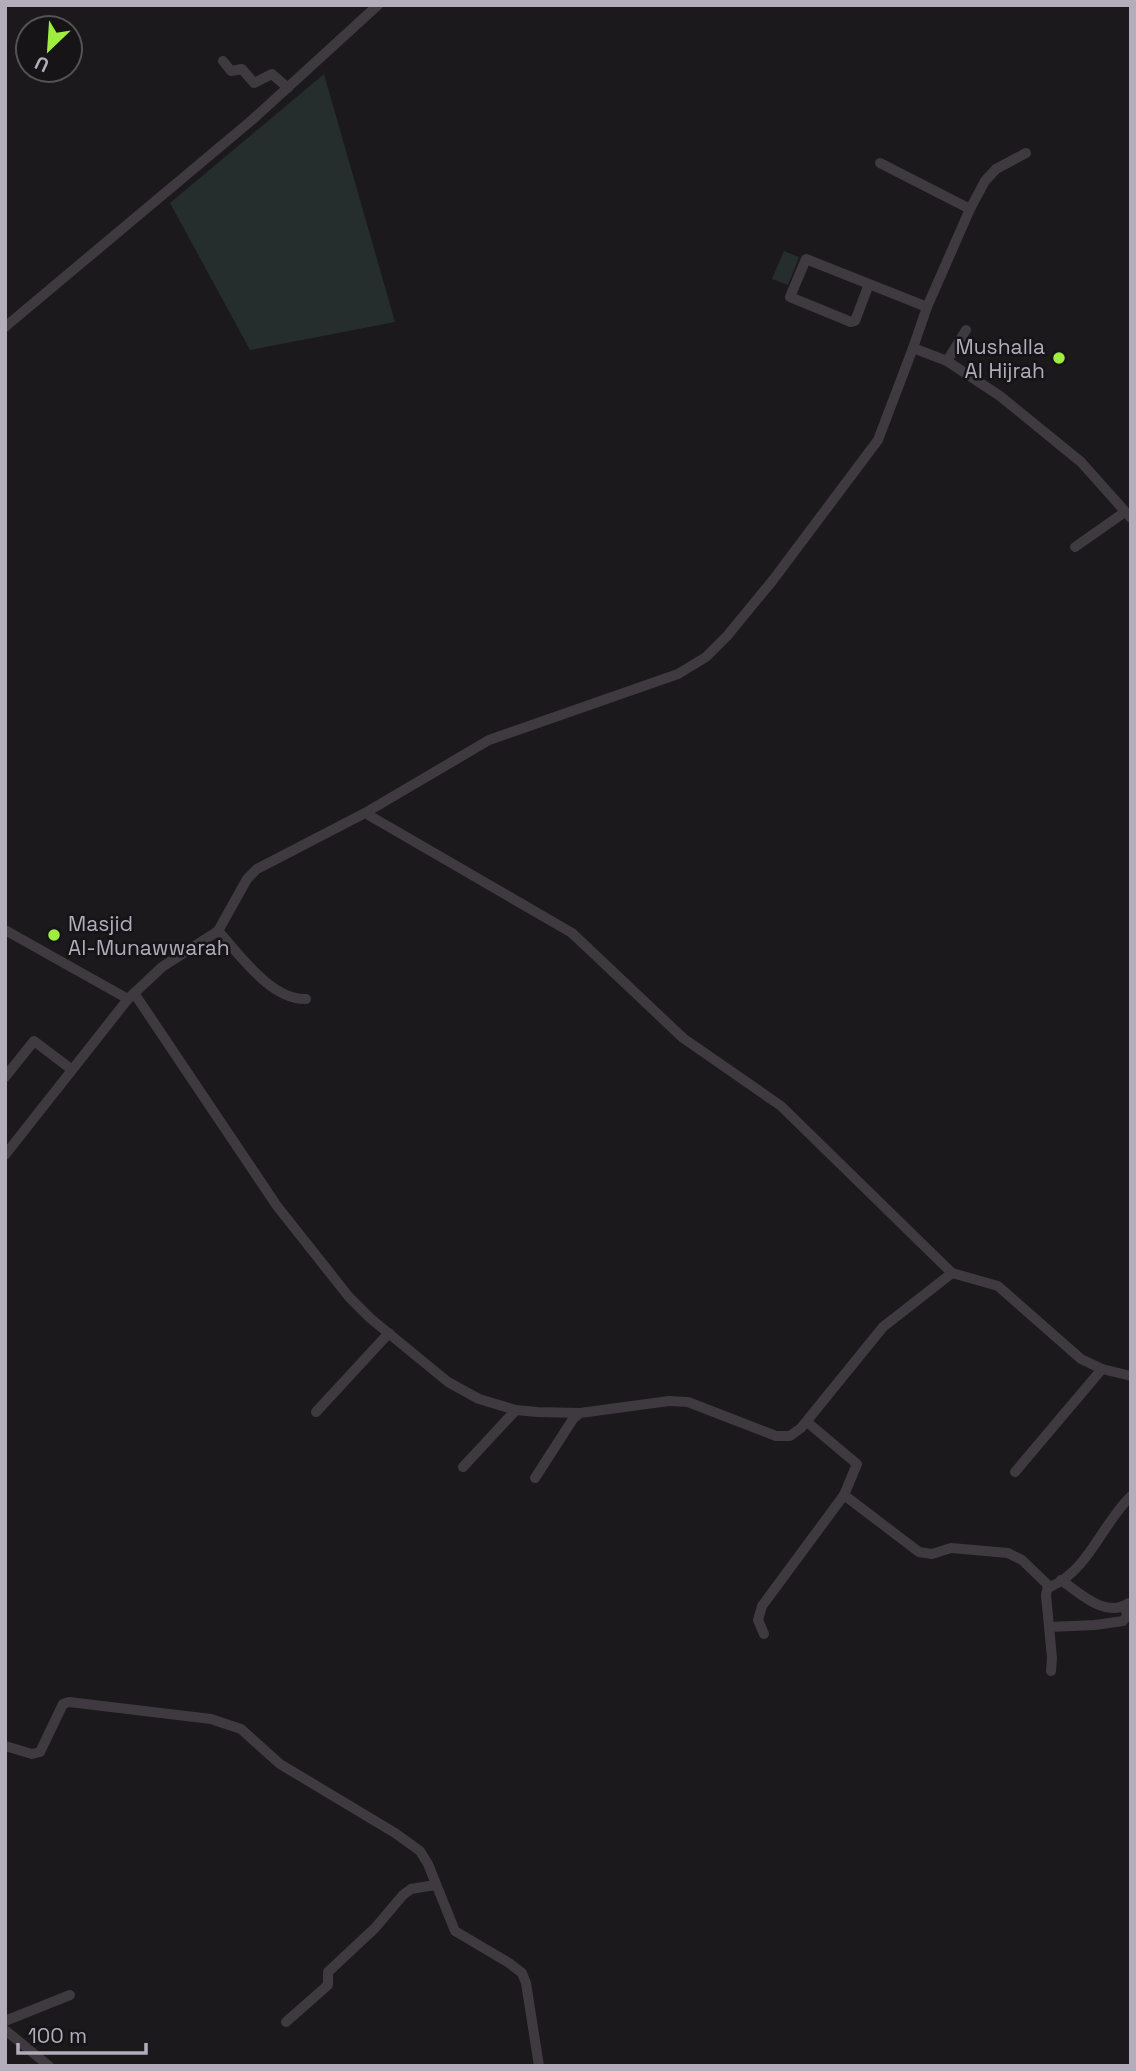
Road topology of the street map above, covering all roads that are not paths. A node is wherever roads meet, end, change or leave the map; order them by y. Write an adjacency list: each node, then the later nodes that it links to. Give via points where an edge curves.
1 (378, 5): 3 (street)
2 (223, 61): 3 (street, via 231,71 240,68 254,83 272,74)
3 (288, 88): 9 (street)
4 (1026, 153): 6 (street, via 991,173)
5 (880, 163): 6 (street)
6 (970, 209): 8 (street)
7 (869, 284): 7 (street, via 852,322 790,297 806,259); 8 (street)
8 (927, 307): 11 (street)
9 (5, 327)
10 (966, 330): 12 (street)
11 (913, 348): 12 (street); 15 (street, via 878,440 773,580 706,657 678,674 489,740)
12 (947, 361): 13 (street, via 1000,396 1081,462)
13 (1128, 515): 14 (street)
14 (1075, 547)
15 (365, 813): 17 (street, via 251,873); 24 (street, via 572,933 683,1038 781,1106)
16 (5, 930): 18 (street)
17 (218, 931): 18 (street, via 162,967); 19 (street, via 273,988)
18 (131, 996): 20 (street); 25 (street, via 295,1230 354,1303)
19 (306, 999)
20 (71, 1069): 21 (street, via 34,1041); 22 (street)
21 (5, 1077)
22 (9, 1143): 23 (street)
23 (5, 1155)
24 (952, 1273): 26 (street, via 998,1286 1070,1351); 31 (street, via 883,1327)
25 (389, 1333): 28 (street, via 448,1382); 29 (street)
26 (1102, 1369): 27 (street); 33 (street)
27 (1131, 1376)
28 (516, 1410): 30 (street); 32 (street)
29 (316, 1412)
30 (580, 1413): 31 (street, via 677,1401 776,1436 790,1436); 34 (street)
31 (807, 1422): 35 (street, via 857,1464)
32 (463, 1467)
33 (1015, 1472)
34 (535, 1478)
35 (844, 1495): 38 (street, via 919,1552 932,1554 951,1548 1007,1553 1022,1560); 41 (street, via 762,1606 758,1620)
36 (1131, 1496): 37 (street, via 1085,1561)
37 (1061, 1580): 38 (street); 39 (street, via 1100,1606)
38 (1048, 1586): 40 (street)
39 (1128, 1604): 40 (street, via 1123,1621)
40 (1049, 1627): 42 (street)
41 (764, 1633)
42 (1051, 1671)
43 (5, 1746): 44 (street, via 40,1752 63,1704 69,1702 235,1726 280,1764 420,1851)
44 (435, 1885): 47 (street, via 403,1895 327,1972 326,1987); 50 (street, via 457,1934 522,1973)
45 (70, 1995): 46 (street)
46 (5, 2021)
47 (286, 2022)
48 (5, 2030): 49 (street)
49 (49, 2066)
50 (539, 2066)

